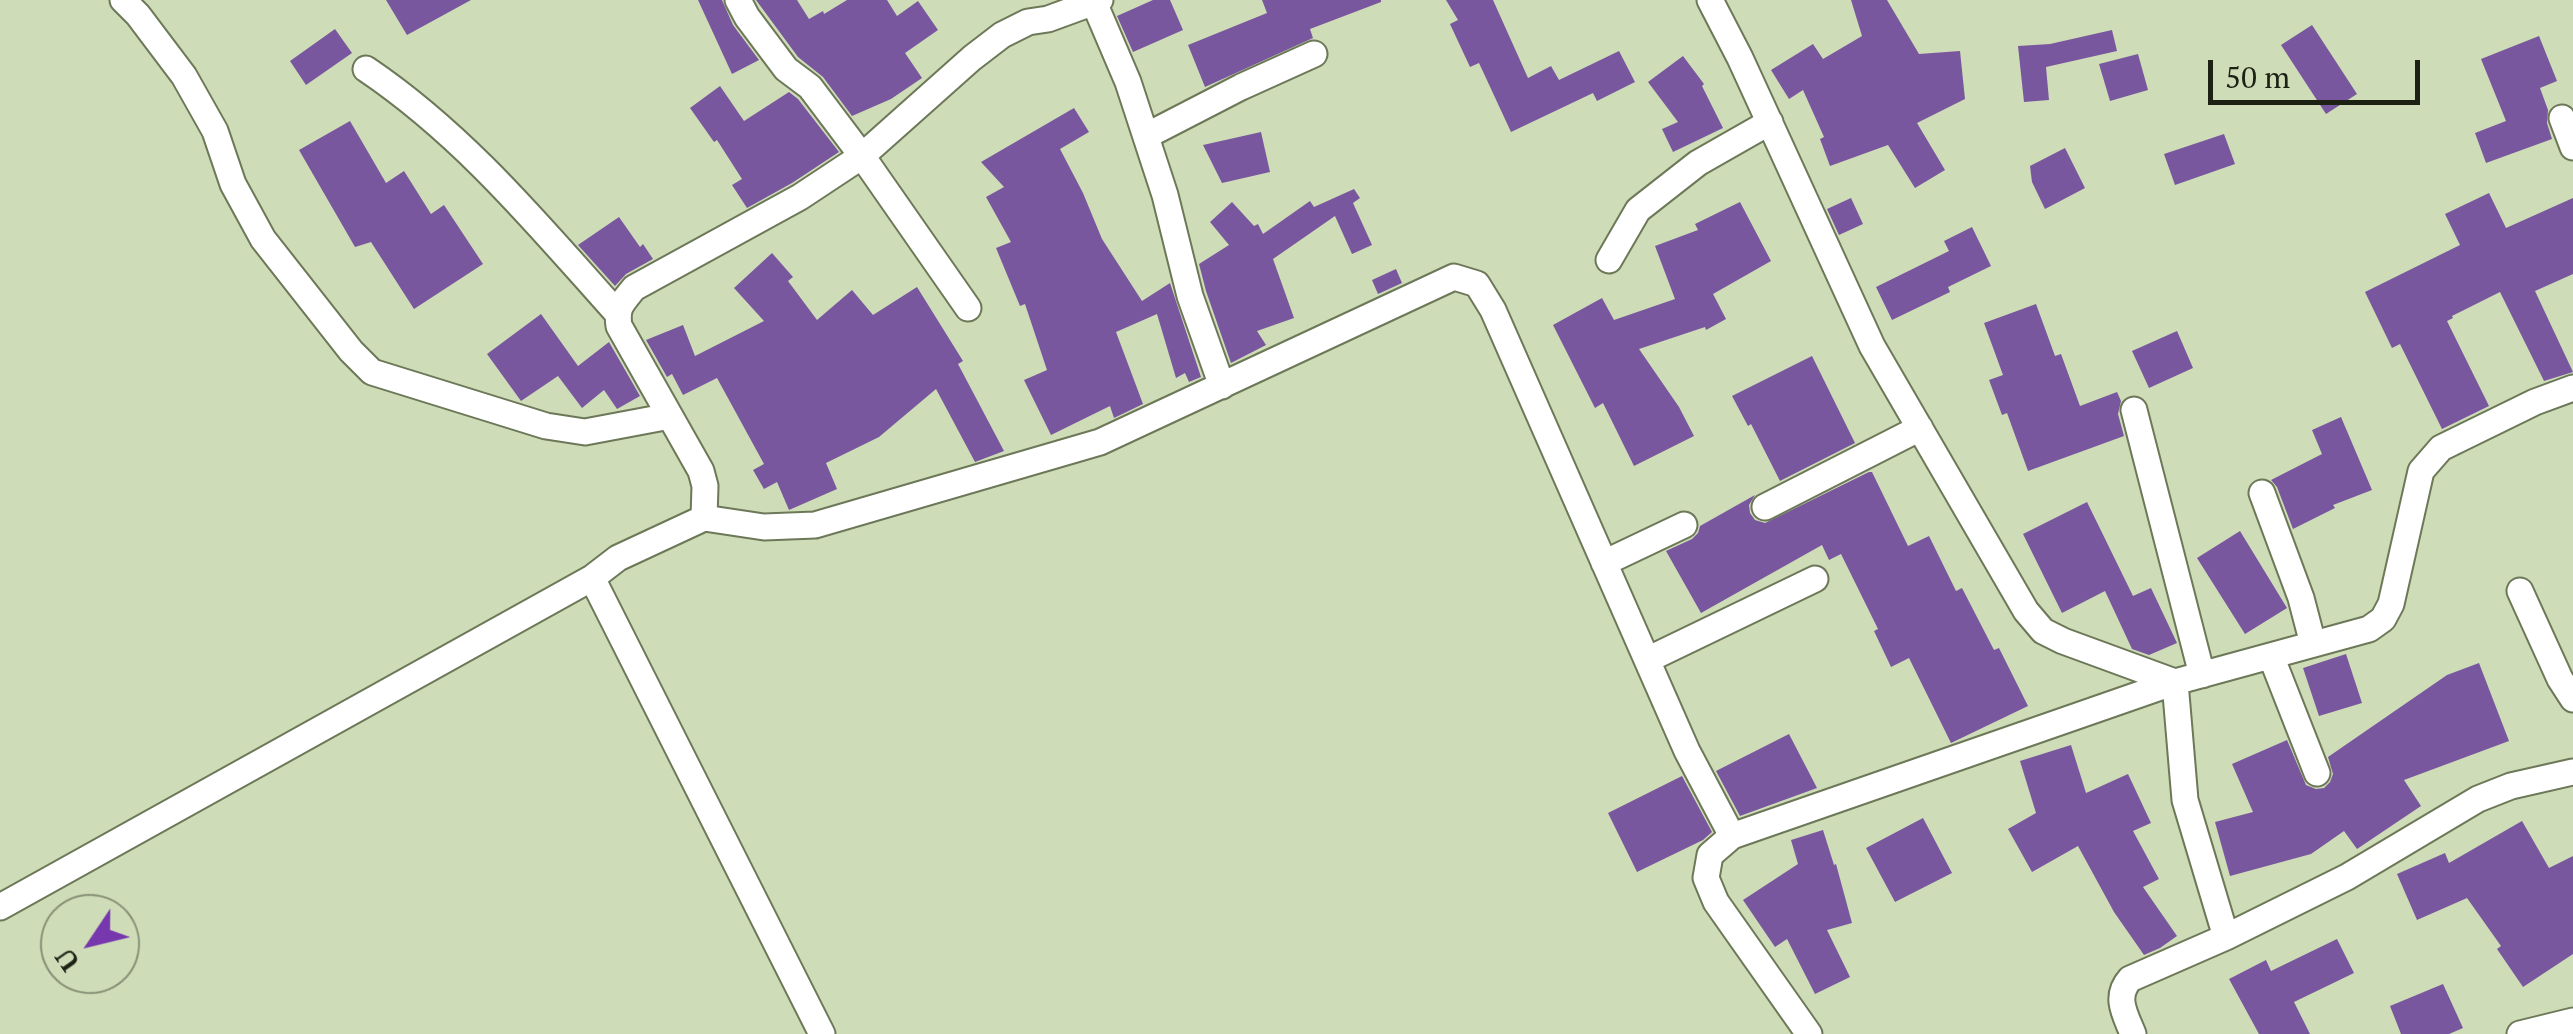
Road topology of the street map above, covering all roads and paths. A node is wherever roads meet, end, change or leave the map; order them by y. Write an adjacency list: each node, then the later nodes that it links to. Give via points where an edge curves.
1 (123, 0): 19 (street, via 184,76 263,239 372,372 585,432)
2 (738, 0): 12 (street, via 786,69 810,87)
3 (1710, 0): 9 (street)
4 (1096, 1): 5 (street, via 1048,19); 10 (street)
5 (1023, 11): 12 (street)
6 (1314, 54): 10 (street)
7 (366, 70): 15 (street, via 452,136)
8 (2562, 118): 11 (street)
9 (1770, 122): 13 (street, via 1698,163 1638,210); 20 (street, via 1872,346)
10 (1146, 136): 16 (street)
11 (2573, 147)
12 (862, 156): 14 (street); 15 (street, via 800,198 634,288)
13 (1610, 260)
14 (968, 308)
15 (617, 313): 19 (street)
16 (1222, 386): 23 (street, via 1100,442 815,525 764,527); 25 (street, via 1454,277 1477,284)
17 (2573, 388): 29 (street, via 2441,448 2421,471 2383,619)
18 (2134, 410): 32 (street)
19 (670, 416): 23 (street, via 701,471)
20 (1920, 428): 22 (street); 33 (street, via 2042,631)
21 (2262, 492): 29 (street)
22 (1765, 507)
23 (704, 518): 26 (street, via 618,558)
24 (1684, 525): 25 (street)
25 (1604, 563): 31 (street)
26 (592, 578): 38 (street); 41 (street)
27 (1815, 579): 31 (street)
28 (2520, 591): 34 (street)
29 (2313, 644): 30 (street)
30 (2271, 656): 32 (street); 35 (street)
31 (1648, 660): 37 (street)
32 (2202, 675): 33 (street)
33 (2176, 682): 37 (street); 39 (street, via 2184,800)
34 (2573, 699)
35 (2317, 772)
36 (2573, 772): 39 (street, via 2478,800 2347,877)
37 (1732, 836): 42 (street, via 1710,854 1706,878)
38 (0, 908)
39 (2226, 937): 43 (street, via 2130,979 2120,1000)
40 (2573, 1021): 44 (street)
41 (822, 1034)
42 (1809, 1034)
43 (2132, 1034)
44 (2520, 1034)

